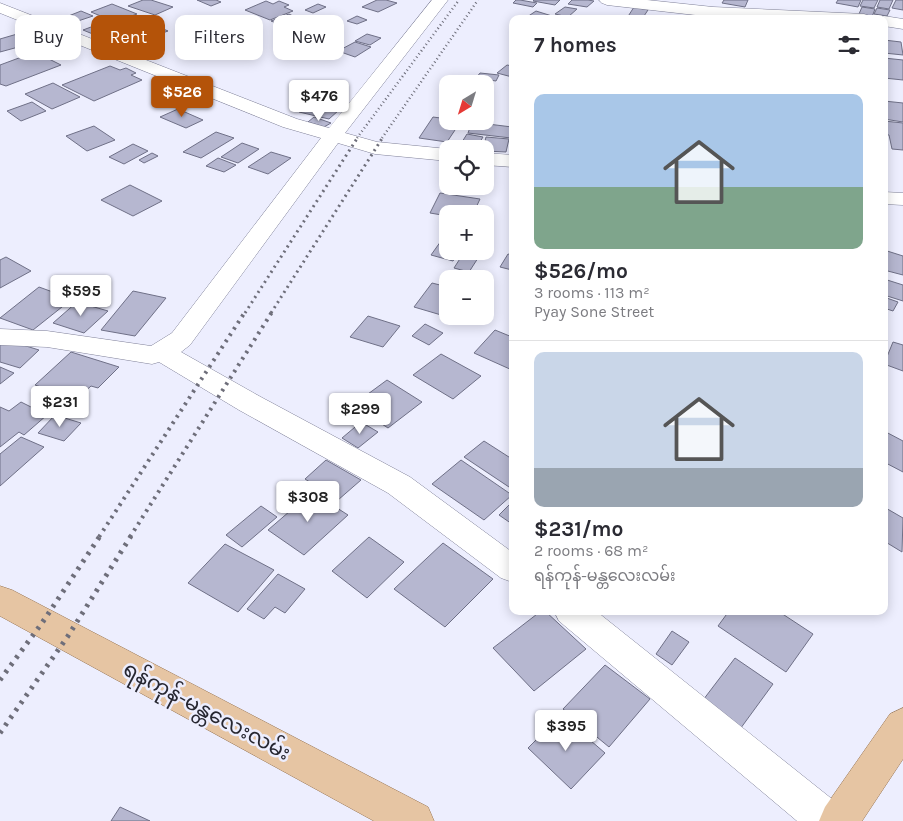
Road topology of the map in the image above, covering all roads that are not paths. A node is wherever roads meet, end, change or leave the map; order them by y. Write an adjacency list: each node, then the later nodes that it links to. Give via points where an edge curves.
1 (440, 0): 7 (street)
2 (607, 0): 4 (street, via 713,12)
3 (0, 8): 7 (street, via 290,123)
4 (778, 15)
5 (888, 22): 6 (street)
6 (903, 24)
7 (333, 136): 8 (street, via 375,148); 14 (street, via 181,339)
8 (439, 154)
9 (494, 160): 10 (street)
10 (509, 162)
11 (888, 198): 12 (street)
12 (903, 200)
13 (0, 337): 14 (street, via 48,339 152,355)
14 (162, 352): 15 (street, via 399,485)
15 (509, 567)
16 (0, 600): 19 (main road, ရန်ကုန်-မန္တလေးလမ်း)
17 (576, 615): 20 (street)
18 (903, 726): 21 (main road)
19 (414, 821)
20 (828, 821)
21 (840, 821)

